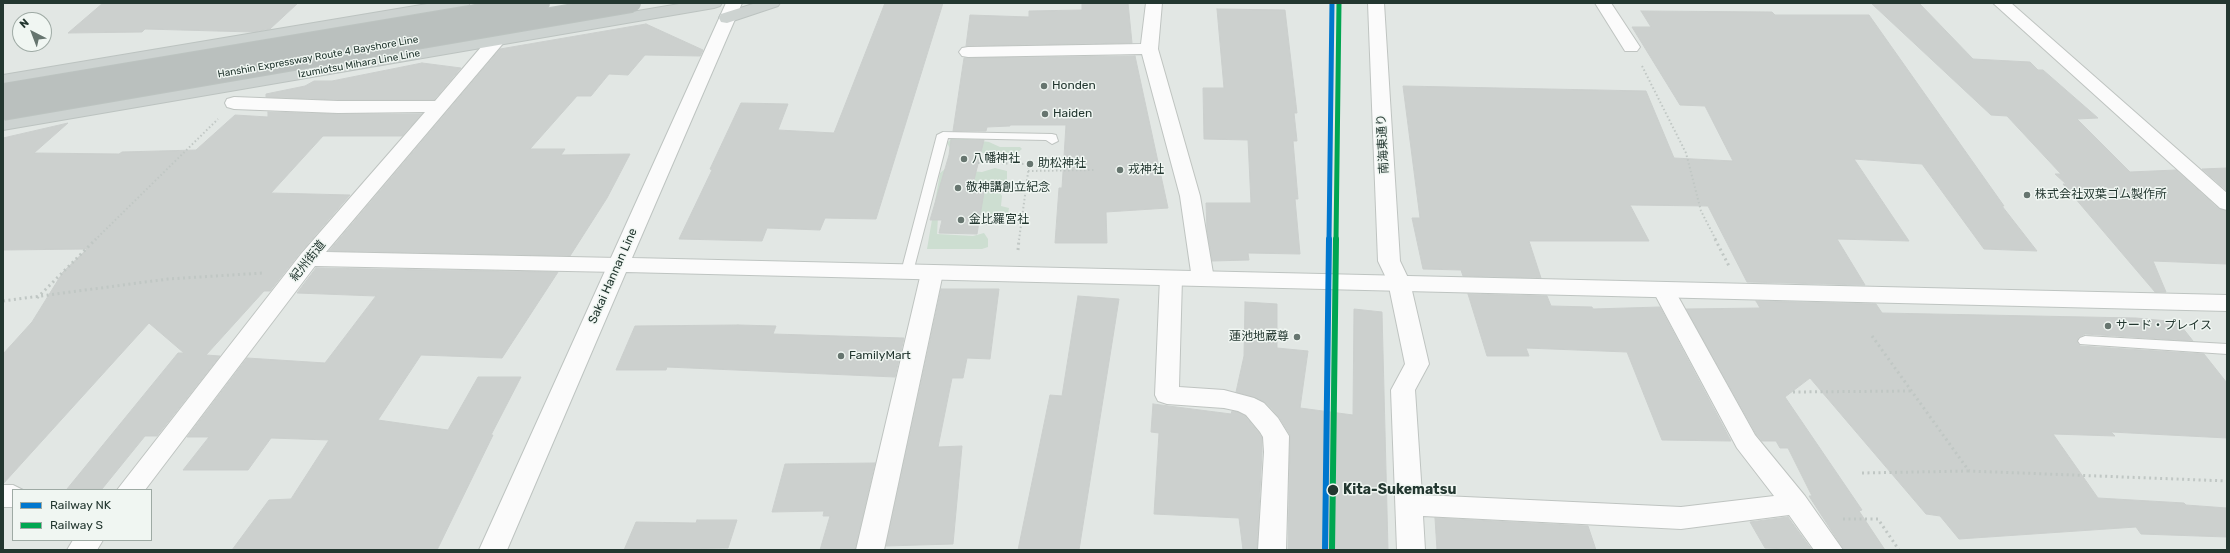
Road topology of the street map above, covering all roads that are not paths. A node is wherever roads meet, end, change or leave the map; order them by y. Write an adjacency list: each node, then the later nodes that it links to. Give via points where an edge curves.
1 (462, 3): 15 (main road)
2 (529, 3): 11 (street, 紀州街道)
3 (541, 3): 16 (highway, Hanshin Expressway Route 4 Bayshore Line, bridge)
4 (632, 3): 19 (highway, Hanshin Expressway Route 4 Bayshore Line, bridge)
5 (772, 3): 10 (main road, Izumiotsu Mihara Line Line)
6 (1154, 3): 13 (street)
7 (1376, 3): 29 (street, 南海東通り, via 1390,262)
8 (1602, 3): 12 (street)
9 (2001, 3): 22 (street)
10 (725, 8): 11 (main road, Izumiotsu Mihara Line Line); 24 (street, Sakai Hannan Line)
11 (496, 41): 18 (street, 紀州街道); 20 (main road, Izumiotsu Mihara Line Line)
12 (1631, 46)
13 (1149, 49): 14 (street); 28 (street, via 1190,196)
14 (968, 52)
15 (3, 80)
16 (3, 93)
17 (234, 103): 18 (street)
18 (441, 106): 23 (street, 紀州街道)
19 (3, 111)
20 (3, 124)
21 (1052, 141): 25 (lane, via 1052,137 943,135)
22 (2227, 204)
23 (304, 264): 24 (street); 34 (street, 紀州街道)
24 (618, 265): 25 (street); 39 (street, Sakai Hannan Line)
25 (907, 272): 26 (street)
26 (932, 273): 27 (street); 40 (street)
27 (1171, 278): 28 (street); 41 (street, via 1167,395 1224,399 1245,404 1255,409 1269,425 1276,436 1277,452)
28 (1202, 279): 29 (street)
29 (1399, 282): 30 (street); 35 (street, 南海東通り, via 1417,364 1403,390)
30 (1664, 291): 31 (street); 36 (street, via 1746,441)
31 (2227, 303)
32 (2085, 341): 33 (lane)
33 (2227, 349)
34 (131, 489)
35 (1409, 505): 36 (street, via 1681,518); 42 (street, 南海東通り)
36 (1802, 512): 43 (street)
37 (88, 541): 38 (street)
38 (81, 550)
39 (493, 550)
40 (870, 550)
41 (1272, 550)
42 (1411, 550)
43 (1829, 550)

